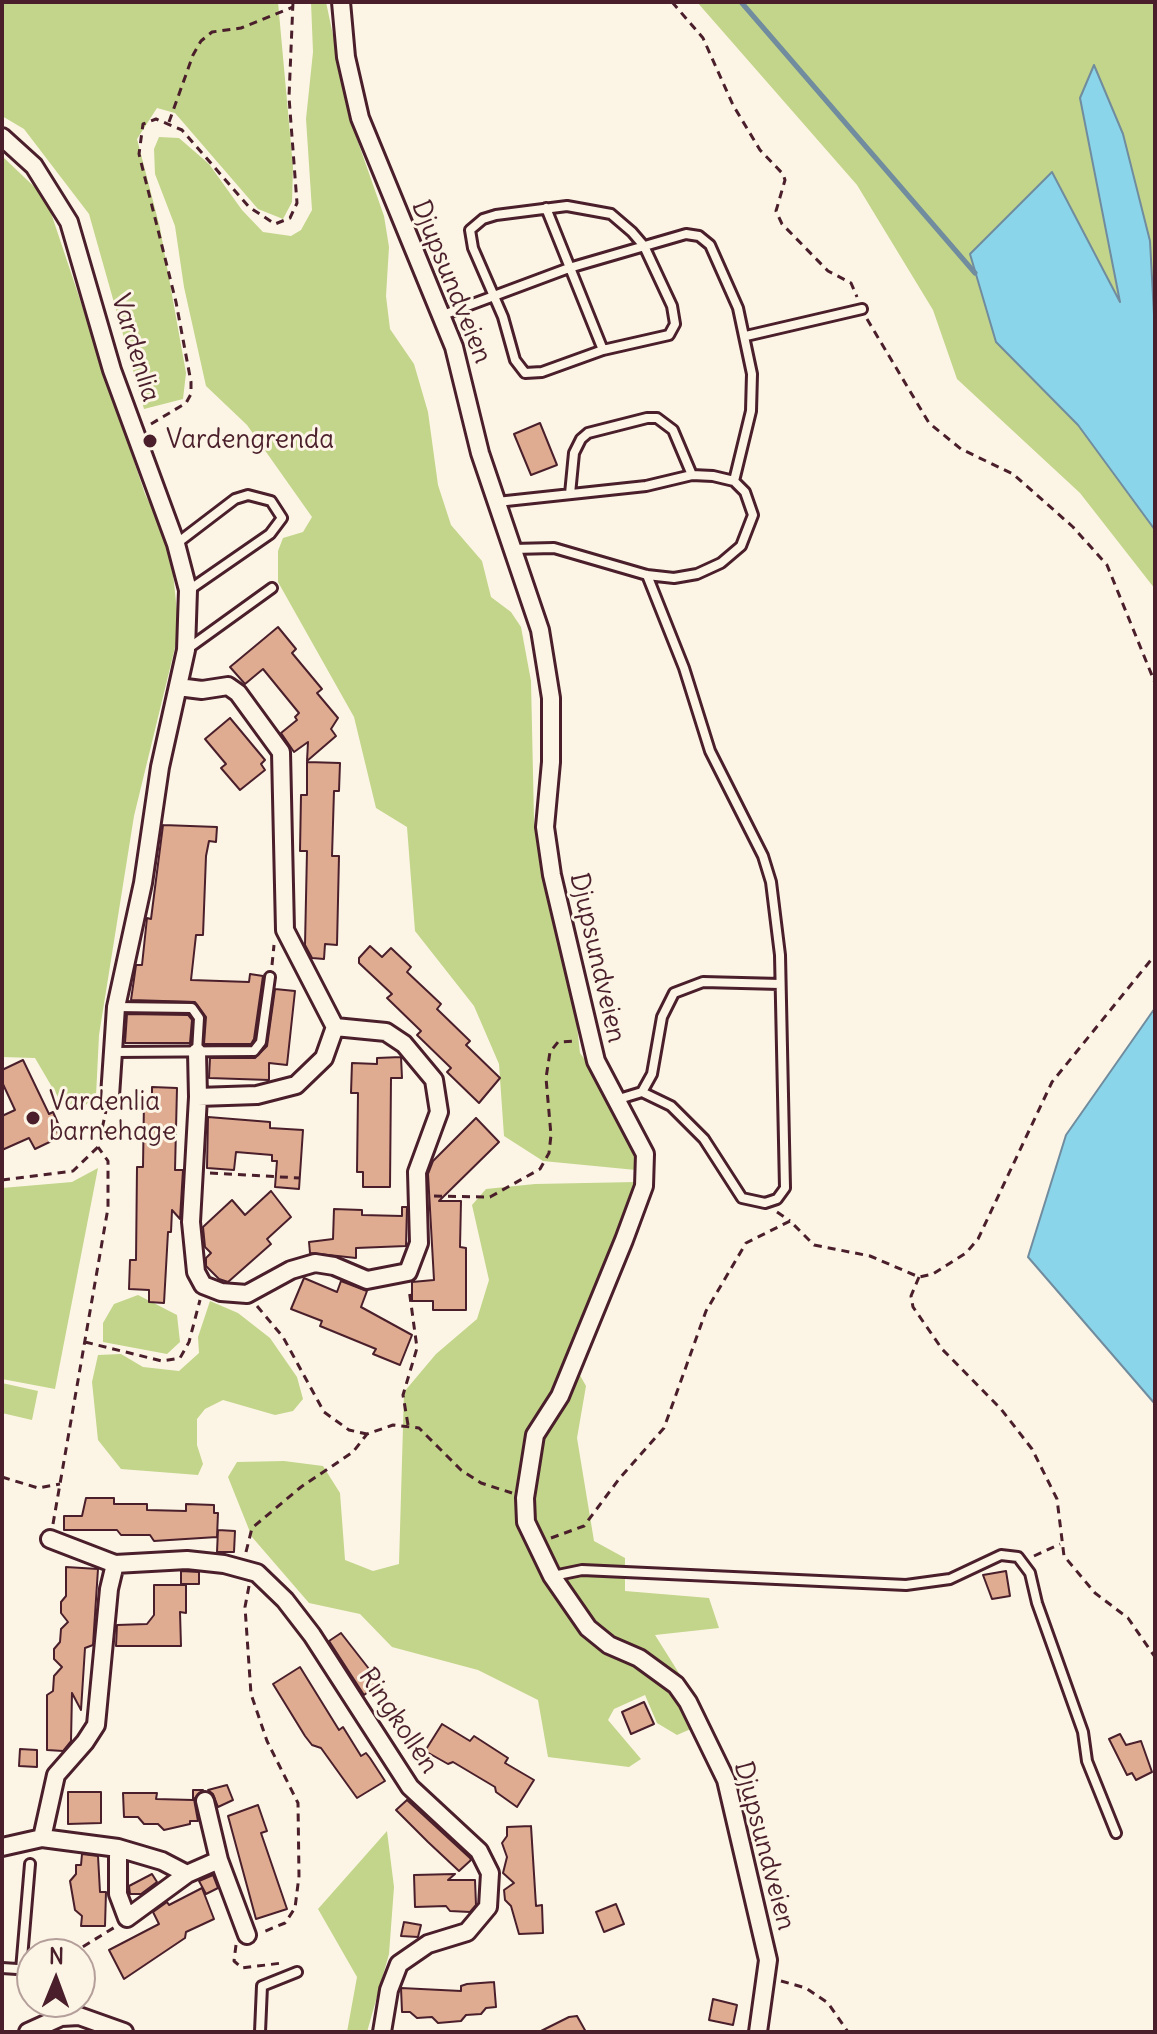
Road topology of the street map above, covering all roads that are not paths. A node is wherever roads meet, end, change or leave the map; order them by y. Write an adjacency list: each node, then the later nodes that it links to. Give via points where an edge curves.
1 (341, 2): 8 (street, Djupsundveien, via 360,118)
2 (2, 137): 15 (street, Vardenlia, via 34,166 69,222 112,370)
3 (546, 208): 4 (lane, via 611,214); 5 (lane); 6 (lane, via 496,215 470,230)
4 (644, 246): 5 (lane); 9 (lane, via 686,234 704,239); 10 (lane, via 676,315 673,330)
5 (569, 268): 6 (lane); 10 (lane)
6 (494, 294): 8 (lane); 10 (lane, via 521,371 542,372)
7 (862, 309): 9 (lane)
8 (443, 315): 14 (street, Djupsundveien)
9 (746, 336): 12 (lane, via 751,411)
10 (603, 350)
11 (692, 475): 12 (lane); 13 (lane); 13 (lane, via 673,430 657,418 647,418 581,439 574,453)
12 (734, 481): 17 (lane, via 745,492 753,515 741,546 697,574)
13 (570, 494): 14 (lane)
14 (496, 502): 16 (street, Djupsundveien)
15 (176, 544): 19 (street, Vardenlia); 19 (lane, via 235,499 248,495 271,501 282,518 270,534)
16 (513, 549): 17 (lane, via 554,548); 31 (street, Djupsundveien, via 547,662 552,729 548,852 596,1061)
17 (647, 575): 23 (lane, via 710,751 763,856 777,910)
18 (272, 588): 20 (lane)
19 (188, 590): 20 (street, Vardenlia)
20 (186, 650): 21 (street, Vardenlia)
21 (178, 687): 24 (street, Vardenlia); 25 (street, via 228,686 281,752 285,930)
22 (270, 977): 27 (lane, via 261,1042 254,1051)
23 (780, 984): 28 (lane, via 703,982 674,993 662,1017 652,1074); 28 (lane, via 788,1172 777,1199 765,1203 742,1198 688,1121)
24 (116, 1007): 26 (street, Vardenlia); 27 (lane, via 192,1008 199,1018)
25 (335, 1027): 30 (street, via 324,1058 296,1085 257,1095); 30 (street, via 386,1032 404,1044 434,1080 439,1112 417,1172 419,1243 408,1272 367,1280 315,1263 247,1294 203,1285 192,1250)
26 (114, 1052): 27 (lane); 29 (street, Vardenlia)
27 (197, 1052): 30 (street)
28 (642, 1092): 31 (lane)
29 (110, 1096)
30 (198, 1097)
31 (619, 1099): 34 (street, Djupsundveien, via 645,1154 644,1186 560,1396 535,1435 525,1498 531,1537)
32 (50, 1539): 33 (street)
33 (115, 1564): 37 (street, via 96,1725 56,1775); 49 (street, Ringkollen, via 187,1560 251,1570 285,1600 312,1635 410,1787 479,1851 490,1873 488,1907 467,1932 411,1952 399,1964)
34 (552, 1576): 36 (lane, via 582,1570 906,1585 950,1579 1001,1555 1024,1561 1083,1732 1087,1761); 50 (street, Djupsundveien, via 588,1628 664,1674 688,1702 726,1780 760,1917 768,1977)
35 (205, 1801): 40 (street)
36 (1116, 1833)
37 (42, 1838): 38 (street); 39 (street)
38 (2, 1847)
39 (118, 1848): 42 (street); 42 (street, via 118,1894 127,1918)
40 (219, 1860): 42 (street); 43 (street)
41 (30, 1864): 44 (lane)
42 (187, 1874)
43 (247, 1935)
44 (24, 1938)
45 (297, 1972): 48 (lane, via 262,1986)
46 (28, 2032): 47 (street, via 61,2017 79,2016)
47 (124, 2032)
48 (260, 2032)
49 (382, 2032)
50 (758, 2032)

